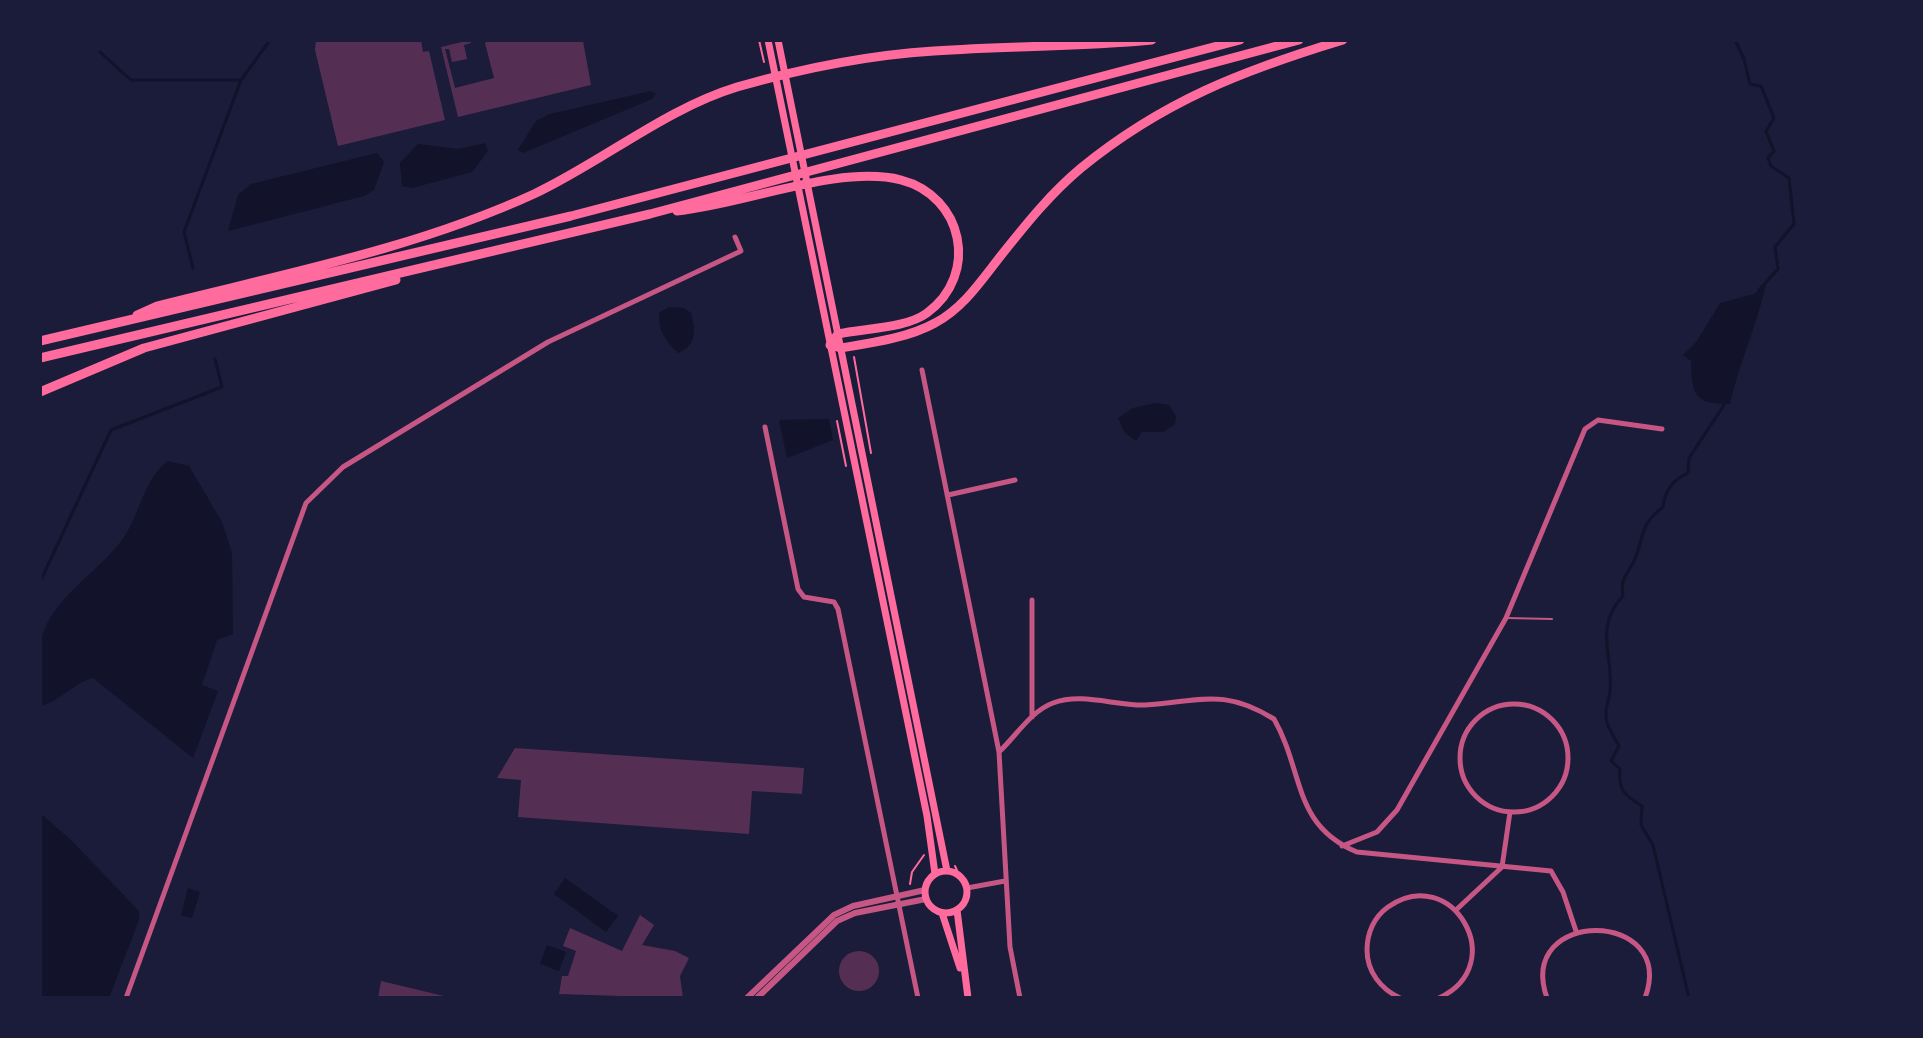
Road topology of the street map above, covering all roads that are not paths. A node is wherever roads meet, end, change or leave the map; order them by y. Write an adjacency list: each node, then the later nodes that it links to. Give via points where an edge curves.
1 (768, 40): 7 (main road)
2 (778, 40): 7 (main road)
3 (1152, 40): 7 (highway, via 930,51)
4 (1240, 40): 11 (highway, via 832,150)
5 (1299, 40): 8 (highway)
6 (1343, 40): 15 (highway, via 1251,68 1159,113 1109,146 1047,199 953,311 915,331)
7 (781, 77): 11 (highway, via 704,100 587,167 477,217 384,248 157,306); 12 (main road); 14 (main road)
8 (650, 214): 10 (highway); 12 (highway, via 837,180 877,177 924,188 950,215 958,236 955,279 929,312)
9 (735, 237): 43 (street, via 741,251 548,342 343,467 306,503)
10 (429, 267): 16 (highway); 18 (highway, via 383,285 144,348)
11 (115, 324): 13 (highway)
12 (838, 334): 14 (highway); 15 (main road)
13 (40, 341)
14 (830, 345): 15 (highway); 32 (main road, via 926,808)
15 (841, 348): 31 (main road)
16 (40, 358)
17 (922, 370): 22 (street)
18 (40, 392)
19 (765, 427): 36 (street, via 798,589 804,597 834,602 838,609)
20 (1662, 429): 24 (street, via 1598,420 1585,429)
21 (1015, 480): 22 (street)
22 (948, 495): 27 (street)
23 (1032, 600): 26 (street)
24 (1506, 618): 25 (lane); 29 (street, via 1397,810 1377,832)
25 (1552, 619)
26 (1032, 718): 27 (street); 29 (street, via 1056,702 1074,699 1144,705 1210,697 1260,710 1282,733 1310,816)
27 (999, 752): 33 (street)
28 (1510, 812): 28 (street, via 1492,808 1465,782 1461,745 1468,727 1490,709 1517,703 1551,718 1568,751 1567,770 1546,801); 30 (street)
29 (1342, 846): 30 (street)
30 (1502, 867): 39 (street); 41 (street, via 1551,871)
31 (947, 871): 32 (main road); 34 (main road, via 959,875)
32 (935, 874): 35 (main road)
33 (1005, 881): 34 (street); 48 (street)
34 (967, 888): 38 (main road, via 966,900)
35 (926, 895): 36 (street); 37 (street); 40 (main road)
36 (896, 896): 37 (street); 44 (street, via 834,915)
37 (899, 904): 45 (street, via 837,921); 46 (street)
38 (957, 910): 40 (main road); 42 (main road)
39 (1456, 910): 49 (street, via 1443,901 1412,896 1384,909 1374,922 1368,937 1370,968 1378,982); 50 (street, via 1466,923 1473,954 1461,983)
40 (942, 913): 42 (main road)
41 (1576, 931): 51 (street, via 1550,954 1544,971); 52 (street, via 1596,927 1630,940 1648,972)
42 (966, 987): 47 (main road)
43 (126, 998)
44 (747, 998)
45 (757, 998)
46 (918, 998)
47 (968, 998)
48 (1020, 998)
49 (1400, 998)
50 (1439, 998)
51 (1547, 998)
52 (1645, 998)

